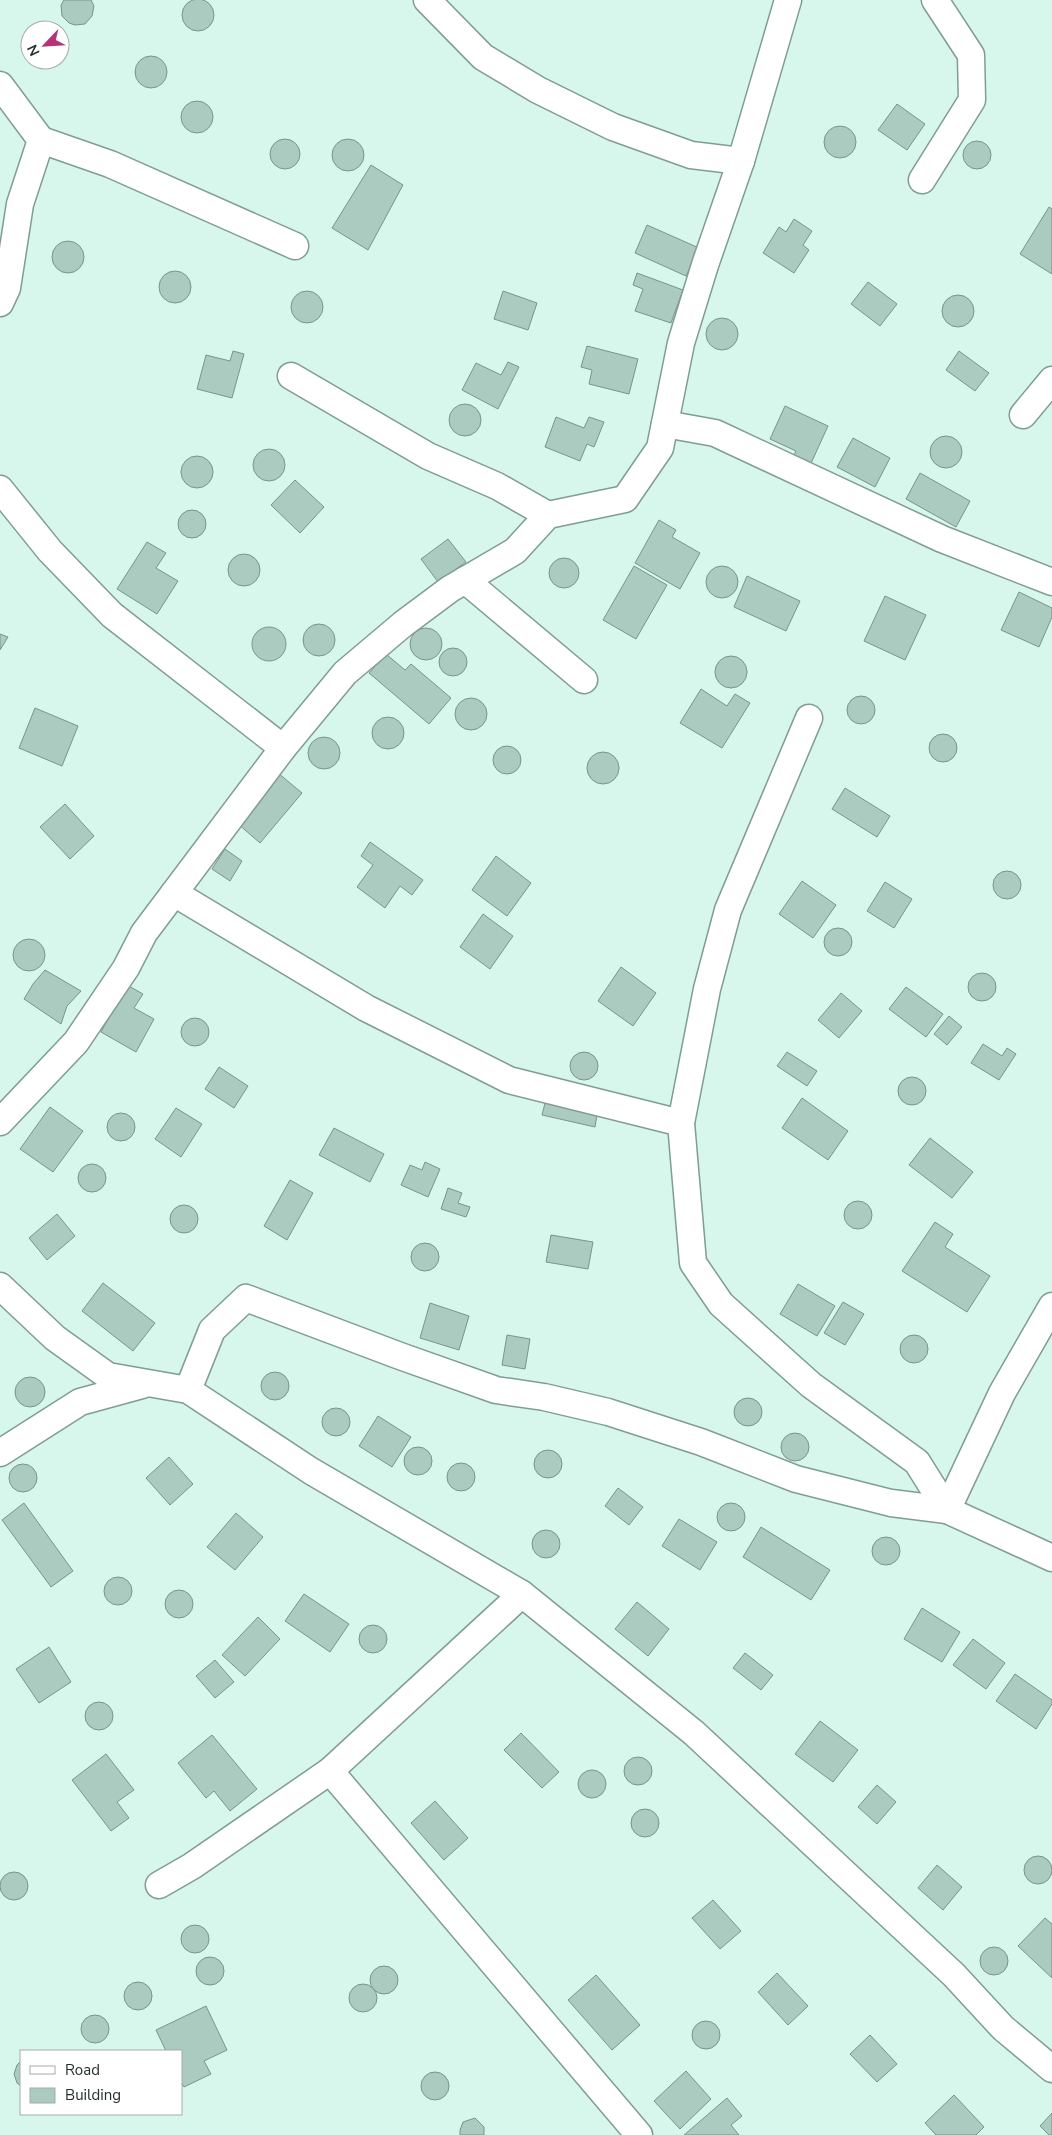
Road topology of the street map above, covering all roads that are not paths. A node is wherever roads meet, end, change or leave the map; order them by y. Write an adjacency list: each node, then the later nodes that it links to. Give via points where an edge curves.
1 (427, 0): 6 (street, via 482,57 538,90 613,128 691,155)
2 (788, 0): 6 (street)
3 (935, 0): 7 (street, via 971,55 972,100)
4 (0, 85): 5 (street)
5 (41, 140): 8 (street, via 110,164); 9 (street, via 20,204 7,288)
6 (741, 161): 13 (street, via 681,343)
7 (922, 180)
8 (295, 246)
9 (0, 302)
10 (291, 376): 15 (street, via 428,456 497,486)
11 (1052, 380): 12 (street)
12 (1023, 415)
13 (666, 424): 15 (street, via 660,448 624,499); 17 (street, via 715,432 942,539)
14 (0, 489): 20 (street, via 50,551 112,615)
15 (548, 515): 16 (street, via 515,551)
16 (465, 580): 18 (street); 20 (street, via 403,624 346,673)
17 (1052, 582)
18 (584, 680)
19 (809, 718): 23 (street, via 728,910 708,989)
20 (283, 748): 21 (street)
21 (174, 893): 22 (street, via 144,933 126,968 76,1042); 23 (street, via 366,1008 509,1080)
22 (0, 1121)
23 (681, 1123): 29 (street, via 692,1263 721,1304 811,1385 917,1462)
24 (0, 1286): 26 (street, via 55,1338 108,1376)
25 (1052, 1306): 29 (street, via 1002,1393)
26 (148, 1384): 27 (street); 28 (street, via 80,1402)
27 (188, 1390): 29 (street, via 212,1330 246,1298 496,1390 608,1412 701,1442 796,1479 891,1503); 31 (street, via 311,1471)
28 (0, 1453)
29 (947, 1510): 30 (street)
30 (1052, 1558)
31 (522, 1594): 32 (street); 34 (street, via 694,1733 954,1975 1003,2028)
32 (330, 1771): 33 (street, via 192,1866); 35 (street)
33 (159, 1884)
34 (1052, 2070)
35 (638, 2135)

